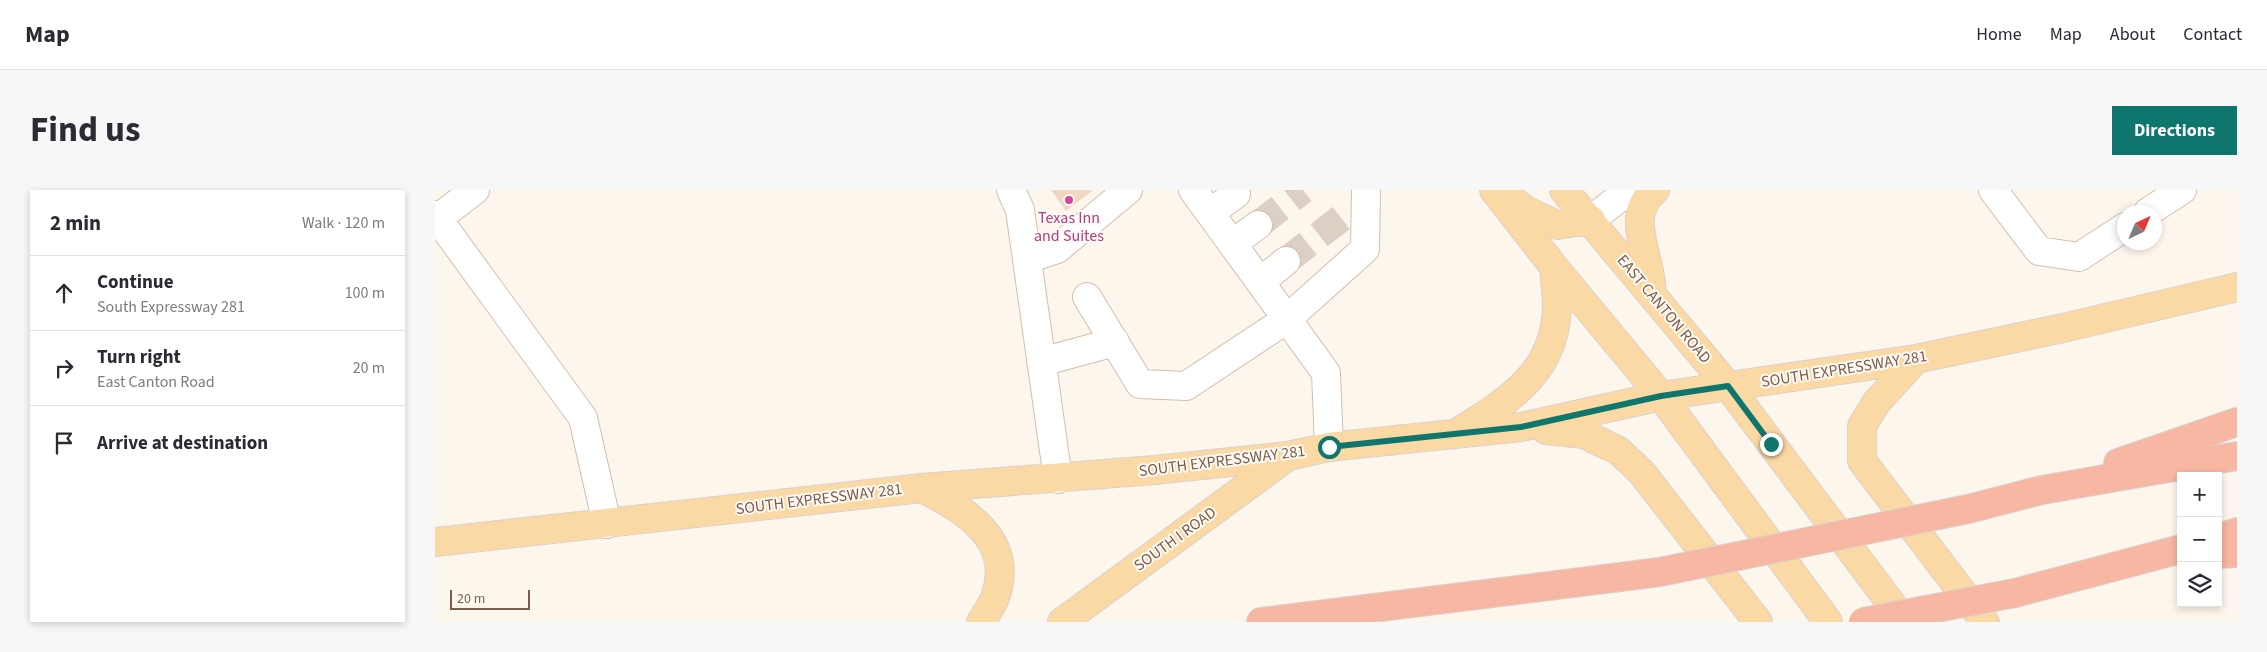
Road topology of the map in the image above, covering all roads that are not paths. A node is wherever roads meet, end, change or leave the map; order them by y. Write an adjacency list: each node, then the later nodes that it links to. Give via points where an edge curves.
1 (475, 190): 16 (street)
2 (1011, 190): 21 (street, via 1020,210)
3 (1128, 190): 21 (street, via 1057,249)
4 (1193, 190): 15 (street)
5 (1494, 190): 23 (main road)
6 (1499, 190): 17 (main road, via 1527,211 1557,225)
7 (1564, 190): 17 (main road, EAST CANTON ROAD)
8 (1629, 190): 17 (street)
9 (1655, 190): 26 (main road, via 1645,202 1638,230)
10 (1993, 190): 19 (street, via 2039,251 2079,257)
11 (2182, 190): 14 (street)
12 (1236, 194): 15 (street)
13 (1359, 201): 28 (street, via 1365,249)
14 (2158, 205)
15 (1210, 213): 20 (street)
16 (436, 217): 43 (street, via 583,418)
17 (1591, 220): 26 (main road, EAST CANTON ROAD)
18 (1259, 225): 20 (street)
19 (2117, 232)
20 (1232, 244): 24 (street)
21 (1027, 259): 31 (street)
22 (1286, 261): 24 (street)
23 (1553, 267): 33 (main road); 36 (main road, via 1557,303 1553,334 1544,360 1504,403)
24 (1260, 282): 28 (street)
25 (2237, 287): 30 (main road, SOUTH EXPRESSWAY 281)
26 (1652, 294): 32 (main road, EAST CANTON ROAD)
27 (1087, 297): 29 (street)
28 (1287, 319): 29 (street, via 1186,386 1140,384); 37 (street, via 1326,373)
29 (1115, 342): 31 (street)
30 (1916, 359): 32 (main road, SOUTH EXPRESSWAY 281); 57 (main road, via 1876,403 1862,426 1862,461)
31 (1041, 362): 40 (street)
32 (1728, 386): 33 (main road, SOUTH EXPRESSWAY 281); 56 (main road, EAST CANTON ROAD)
33 (1661, 396): 35 (main road, SOUTH EXPRESSWAY 281); 54 (main road)
34 (2237, 422): 42 (highway)
35 (1521, 427): 36 (main road, SOUTH EXPRESSWAY 281); 53 (main road, via 1584,434 1619,451 1642,473)
36 (1455, 434): 37 (main road, SOUTH EXPRESSWAY 281)
37 (1329, 447): 38 (main road, SOUTH EXPRESSWAY 281)
38 (1288, 456): 40 (main road, SOUTH EXPRESSWAY 281); 51 (main road, SOUTH I ROAD)
39 (2237, 456): 42 (highway)
40 (1058, 479): 41 (main road, SOUTH EXPRESSWAY 281)
41 (922, 488): 43 (main road, SOUTH EXPRESSWAY 281); 50 (main road, via 959,508 982,528 997,550 1000,574 996,596)
42 (2042, 490): 52 (highway, bridge, via 1968,509 1661,572)
43 (607, 524): 46 (main road, SOUTH EXPRESSWAY 281)
44 (2237, 532): 45 (highway)
45 (2222, 537)
46 (435, 542)
47 (2172, 554): 55 (highway, bridge, via 2015,593)
48 (2222, 554): 49 (highway)
49 (2237, 554)
50 (981, 622)
51 (1062, 622)
52 (1261, 622)
53 (1758, 622)
54 (1828, 622)
55 (1863, 622)
56 (1905, 622)
57 (1985, 622)

